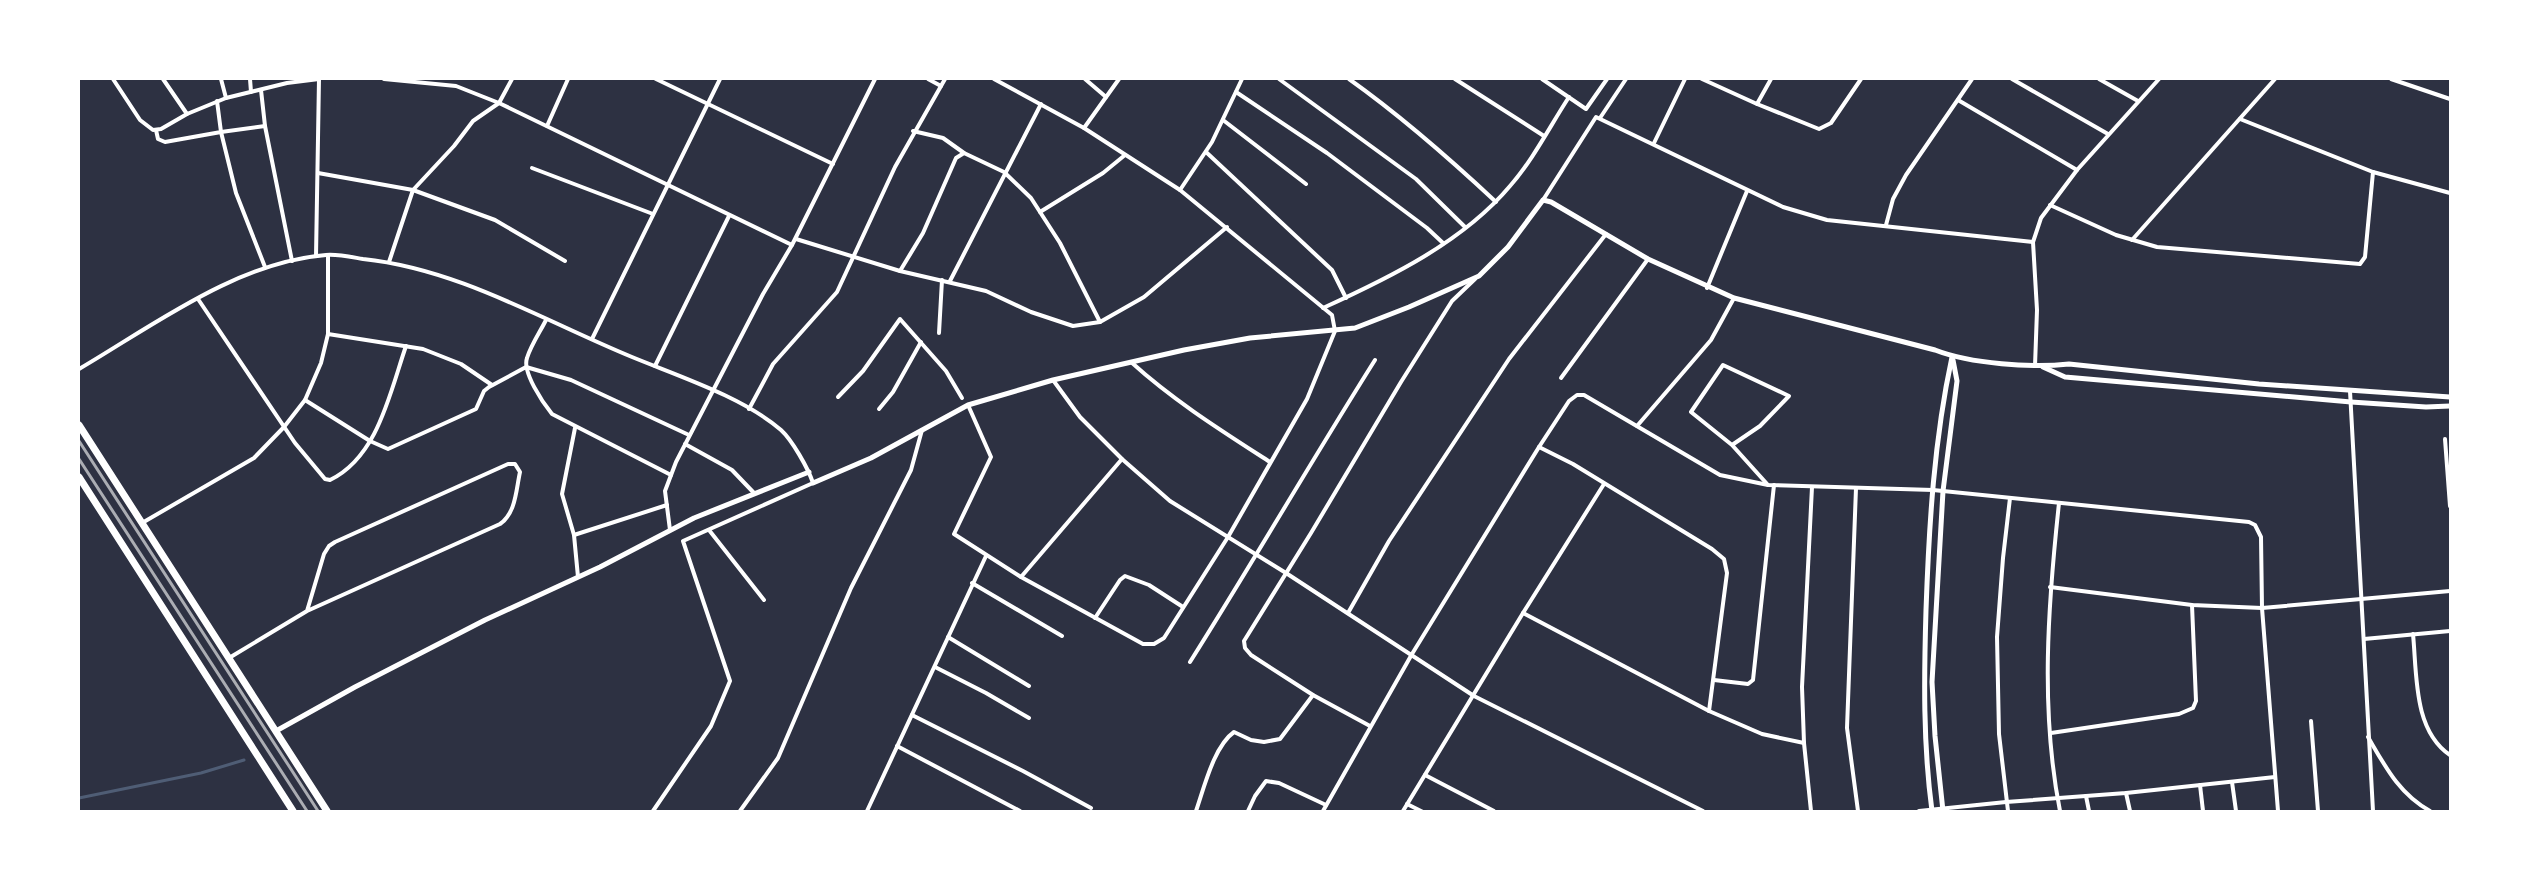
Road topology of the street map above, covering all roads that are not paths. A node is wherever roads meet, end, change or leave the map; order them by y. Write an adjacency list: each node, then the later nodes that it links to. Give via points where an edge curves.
1 (113, 79): 58 (street, via 140,120)
2 (163, 79): 51 (street)
3 (221, 79): 42 (street)
4 (250, 79): 38 (street)
5 (319, 79): 35 (street); 72 (street)
6 (384, 79): 34 (street)
7 (512, 79): 47 (street)
8 (568, 79): 56 (street)
9 (656, 79): 50 (street)
10 (720, 79): 50 (street)
11 (874, 79): 67 (street)
12 (928, 79): 36 (street)
13 (945, 79): 36 (street)
14 (994, 79): 48 (street)
15 (1085, 79): 40 (street)
16 (1119, 79): 40 (street)
17 (1242, 79): 39 (street)
18 (1279, 79): 87 (street, via 1416,179)
19 (1349, 79): 80 (street, via 1435,146)
20 (1455, 79): 62 (street)
21 (1542, 79): 41 (street)
22 (1607, 79): 41 (street, via 1586,109)
23 (1626, 79): 52 (street)
24 (1685, 79): 63 (street)
25 (1702, 79): 49 (street)
26 (1771, 79): 49 (street)
27 (1861, 79): 49 (street, via 1825,128 1811,127)
28 (1972, 79): 44 (street)
29 (2012, 79): 61 (street)
30 (2100, 79): 46 (street)
31 (2160, 79): 46 (street)
32 (2275, 79): 53 (street)
33 (2391, 79): 43 (street)
34 (414, 80): 47 (street, via 456,86)
35 (287, 81): 37 (street)
36 (941, 86): 60 (street)
37 (261, 90): 38 (street); 55 (street)
38 (251, 92): 42 (street)
39 (1236, 92): 54 (street); 92 (street, via 1327,153)
40 (1106, 97): 57 (street)
41 (1570, 97): 62 (street)
42 (226, 98): 45 (street)
43 (2450, 99)
44 (1958, 100): 69 (street); 85 (street, via 1906,175 1893,199)
45 (217, 101): 51 (street); 59 (street)
46 (2138, 101): 61 (street)
47 (499, 103): 56 (street); 75 (street, via 467,127)
48 (1040, 104): 57 (street); 70 (street)
49 (1757, 104)
50 (707, 105): 67 (street); 74 (street)
51 (187, 114): 58 (street)
52 (1600, 118): 63 (street); 79 (street, via 1596,117)
53 (2240, 119): 71 (street); 90 (street)
54 (1223, 120): 64 (street); 73 (street)
55 (265, 126): 59 (street); 98 (street)
56 (547, 126): 74 (street)
57 (1084, 128): 66 (street)
58 (156, 130): 59 (street, via 158,139 165,142)
59 (221, 132): 101 (street, via 236,193)
60 (913, 132): 65 (street, via 943,138); 96 (street)
61 (2108, 134): 69 (street)
62 (1544, 136): 80 (street, via 1512,185)
63 (1654, 144): 77 (street)
64 (1206, 152): 76 (street); 107 (street, via 1332,270)
65 (964, 153): 70 (street); 102 (street, via 956,158 923,234)
66 (1125, 155): 76 (street); 82 (street, via 1103,173)
67 (833, 164): 89 (street)
68 (532, 168): 83 (street)
69 (2076, 170): 81 (street)
70 (1004, 172): 82 (street, via 1031,198); 105 (street)
71 (2373, 172): 78 (street); 90 (street, via 2365,257 2360,264 2157,247)
72 (318, 173): 75 (street); 95 (street)
73 (1306, 184)
74 (668, 186): 83 (street); 84 (street)
75 (413, 190): 99 (street, via 495,220); 100 (street)
76 (1180, 190): 86 (street)
77 (1747, 191): 85 (street, via 1783,207 1827,220); 106 (street)
78 (2450, 193)
79 (1543, 200): 88 (street); 103 (street, via 1508,247)
80 (1496, 202): 87 (street)
81 (2050, 205): 90 (street); 91 (street, via 2041,218)
82 (1040, 212): 112 (street, via 1060,243)
83 (653, 214): 116 (street)
84 (729, 216): 93 (street); 122 (street)
85 (1886, 225): 91 (street)
86 (1227, 227): 110 (street); 112 (street, via 1144,297)
87 (1465, 227): 92 (street)
88 (1606, 234): 97 (street); 189 (street, via 1508,359 1389,542)
89 (796, 239): 93 (street); 96 (street)
90 (2132, 240)
91 (2033, 242): 123 (street, via 2038,310)
92 (1443, 243): 107 (street)
93 (792, 245): 130 (street)
94 (328, 255): 95 (street); 100 (street); 115 (street)
95 (316, 256): 98 (street)
96 (852, 257): 102 (street); 140 (street, via 837,292 773,364)
97 (1648, 259): 106 (street); 127 (street)
98 (292, 261): 101 (street)
99 (565, 261)
100 (389, 262): 111 (street, via 474,287)
101 (266, 267): 109 (street, via 232,279)
102 (900, 271): 104 (street)
103 (1479, 276): 113 (street, via 1409,308 1355,328); 177 (street, via 1452,302)
104 (942, 280): 105 (street); 114 (street)
105 (950, 281): 112 (street, via 986,291 1031,312 1073,326)
106 (1707, 288): 108 (street)
107 (1346, 298): 110 (street)
108 (1734, 298): 119 (street); 142 (street, via 1711,340)
109 (198, 299): 126 (street); 143 (street)
110 (1323, 308): 113 (street, via 1332,315)
111 (546, 320): 116 (street); 124 (street)
112 (1100, 322)
113 (1335, 330): 121 (street, via 1250,338); 153 (street, via 1307,399)
114 (939, 333)
115 (328, 334): 118 (street); 135 (street, via 321,363)
116 (592, 339): 122 (street)
117 (921, 342): 133 (street, via 898,319 863,371); 134 (street, via 946,371); 139 (street, via 893,392)
118 (406, 346): 129 (street, via 461,364); 148 (street)
119 (1952, 357): 123 (street); 163 (street, via 1943,400); 164 (street, via 1957,380)
120 (1375, 360): 175 (street, via 1313,458)
121 (1131, 362): 128 (street); 153 (street, via 1168,394)
122 (655, 366): 130 (street)
123 (2035, 366): 125 (street)
124 (526, 367): 129 (street); 144 (street, via 552,414); 146 (street, via 571,380)
125 (2042, 367): 131 (street, via 2070,364); 136 (street, via 2065,377)
126 (79, 369)
127 (1561, 378)
128 (1053, 380): 137 (street); 152 (street, via 1080,417)
129 (492, 385): 148 (street, via 484,391 476,409 467,414 388,449)
130 (712, 389): 140 (street); 146 (street)
131 (2350, 391): 132 (street); 136 (street)
132 (2450, 397)
133 (838, 398)
134 (962, 398)
135 (305, 400): 143 (street); 148 (street)
136 (2350, 402): 138 (street); 184 (street)
137 (968, 404): 145 (street); 176 (street, via 991,458 954,534)
138 (2450, 406)
139 (879, 409)
140 (749, 410): 154 (street, via 782,430)
141 (79, 425): 170 (highway)
142 (1636, 426): 151 (street, via 1577,395 1569,401); 159 (street, via 1720,475)
143 (284, 427): 148 (street, via 320,474 330,480 361,456); 170 (street, via 254,458)
144 (575, 428): 155 (street); 173 (street, via 562,494)
145 (922, 430): 157 (street, via 871,458); 232 (street, via 911,470 851,588 778,758)
146 (689, 435): 149 (street)
147 (2445, 439): 169 (street)
148 (370, 441)
149 (685, 444): 155 (street); 165 (street, via 732,470)
150 (1732, 445): 150 (street, via 1760,426 1789,396 1723,365 1692,412); 159 (street)
151 (1539, 448): 158 (street); 197 (street)
152 (1122, 459): 174 (street, via 1170,501); 179 (street)
153 (1270, 462): 174 (street)
154 (810, 472): 157 (street); 165 (street)
155 (671, 475): 168 (street, via 665,491)
156 (79, 477): 229 (highway)
157 (814, 483): 172 (street)
158 (1604, 484): 190 (street); 201 (street, via 1724,559 1727,573)
159 (1768, 485): 160 (street)
160 (1774, 485): 161 (street); 201 (street, via 1753,680 1748,684)
161 (1812, 487): 162 (street); 213 (street, via 1802,687)
162 (1856, 488): 163 (street); 243 (street, via 1847,728)
163 (1933, 490): 164 (street); 227 (street, via 1923,710)
164 (1943, 491): 166 (street); 228 (street, via 1932,682)
165 (754, 493): 171 (street)
166 (2010, 498): 167 (street); 223 (street, via 1997,637)
167 (2059, 504): 181 (street); 187 (street, via 2255,525 2261,537)
168 (668, 505): 171 (street); 173 (street)
169 (2450, 506)
170 (142, 523): 198 (highway)
171 (670, 530): 178 (street)
172 (709, 530): 183 (street); 231 (street, via 683,541 730,681 711,726)
173 (574, 535): 178 (street)
174 (1228, 537): 175 (street); 186 (street)
175 (1258, 555): 177 (street); 199 (street)
176 (986, 556): 179 (street); 180 (street)
177 (1286, 573): 189 (street); 203 (street, via 1244,640 1251,655)
178 (578, 577): 210 (street, via 476,624)
179 (1021, 577): 191 (street)
180 (972, 584): 194 (street); 195 (street)
181 (2050, 587): 185 (street); 211 (street, via 2047,640)
182 (2450, 591): 184 (street)
183 (764, 600)
184 (2362, 601): 187 (street); 196 (street)
185 (2192, 604): 187 (street); 211 (street, via 2196,701 2193,708 2179,714)
186 (1182, 607): 191 (street, via 1164,638 1154,644 1143,644); 191 (street, via 1149,585 1126,576)
187 (2262, 608): 217 (street)
188 (306, 611): 188 (street, via 500,524 512,509 520,472 518,468 515,464 508,464 329,546); 198 (street)
189 (1348, 613): 197 (street)
190 (1523, 613): 204 (street); 205 (street)
191 (1095, 618)
192 (2450, 631): 193 (street)
193 (2413, 634): 196 (street); 215 (street, via 2424,720 2434,740)
194 (1062, 636)
195 (948, 637): 200 (street); 202 (street)
196 (2364, 639): 212 (street)
197 (1412, 654): 204 (street); 209 (street)
198 (229, 658): 210 (highway)
199 (1190, 662)
200 (935, 667): 206 (street); 207 (street)
201 (1714, 680): 205 (street)
202 (1029, 686)
203 (1313, 695): 209 (street); 235 (street, via 1280,739 1258,741 1234,732 1228,736 1213,762)
204 (1474, 696): 216 (street); 241 (street)
205 (1709, 712): 213 (street, via 1762,734)
206 (912, 715): 214 (street); 226 (street)
207 (1029, 718)
208 (2311, 721): 252 (street)
209 (1370, 726): 225 (street)
210 (276, 731): 230 (highway)
211 (2050, 733): 222 (street)
212 (2367, 735): 253 (street); 254 (street, via 2401,789)
213 (1804, 743): 242 (street)
214 (897, 746): 233 (street); 234 (street)
215 (2450, 756)
216 (1425, 776): 224 (street); 240 (street)
217 (2275, 777): 218 (street); 251 (street)
218 (2232, 782): 219 (street); 250 (street)
219 (2200, 786): 220 (street); 249 (street)
220 (2126, 794): 221 (street); 248 (street)
221 (2086, 796): 222 (street); 247 (street)
222 (2057, 798): 223 (street); 246 (street)
223 (2006, 802): 228 (street); 245 (street)
224 (1407, 804): 238 (street); 239 (street)
225 (1326, 805): 236 (street, via 1279,783 1266,781); 237 (street)
226 (1091, 808)
227 (1932, 810): 228 (street); 244 (street)
228 (1942, 810)
229 (293, 811)
230 (327, 811)
231 (653, 811)
232 (740, 811)
233 (867, 811)
234 (1020, 811)
235 (1196, 811)
236 (1248, 811)
237 (1323, 811)
238 (1403, 811)
239 (1421, 811)
240 (1494, 811)
241 (1703, 811)
242 (1811, 811)
243 (1858, 811)
244 (1919, 811)
245 (2008, 811)
246 (2060, 811)
247 (2089, 811)
248 (2130, 811)
249 (2203, 811)
250 (2236, 811)
251 (2278, 811)
252 (2318, 811)
253 (2373, 811)
254 (2430, 811)

